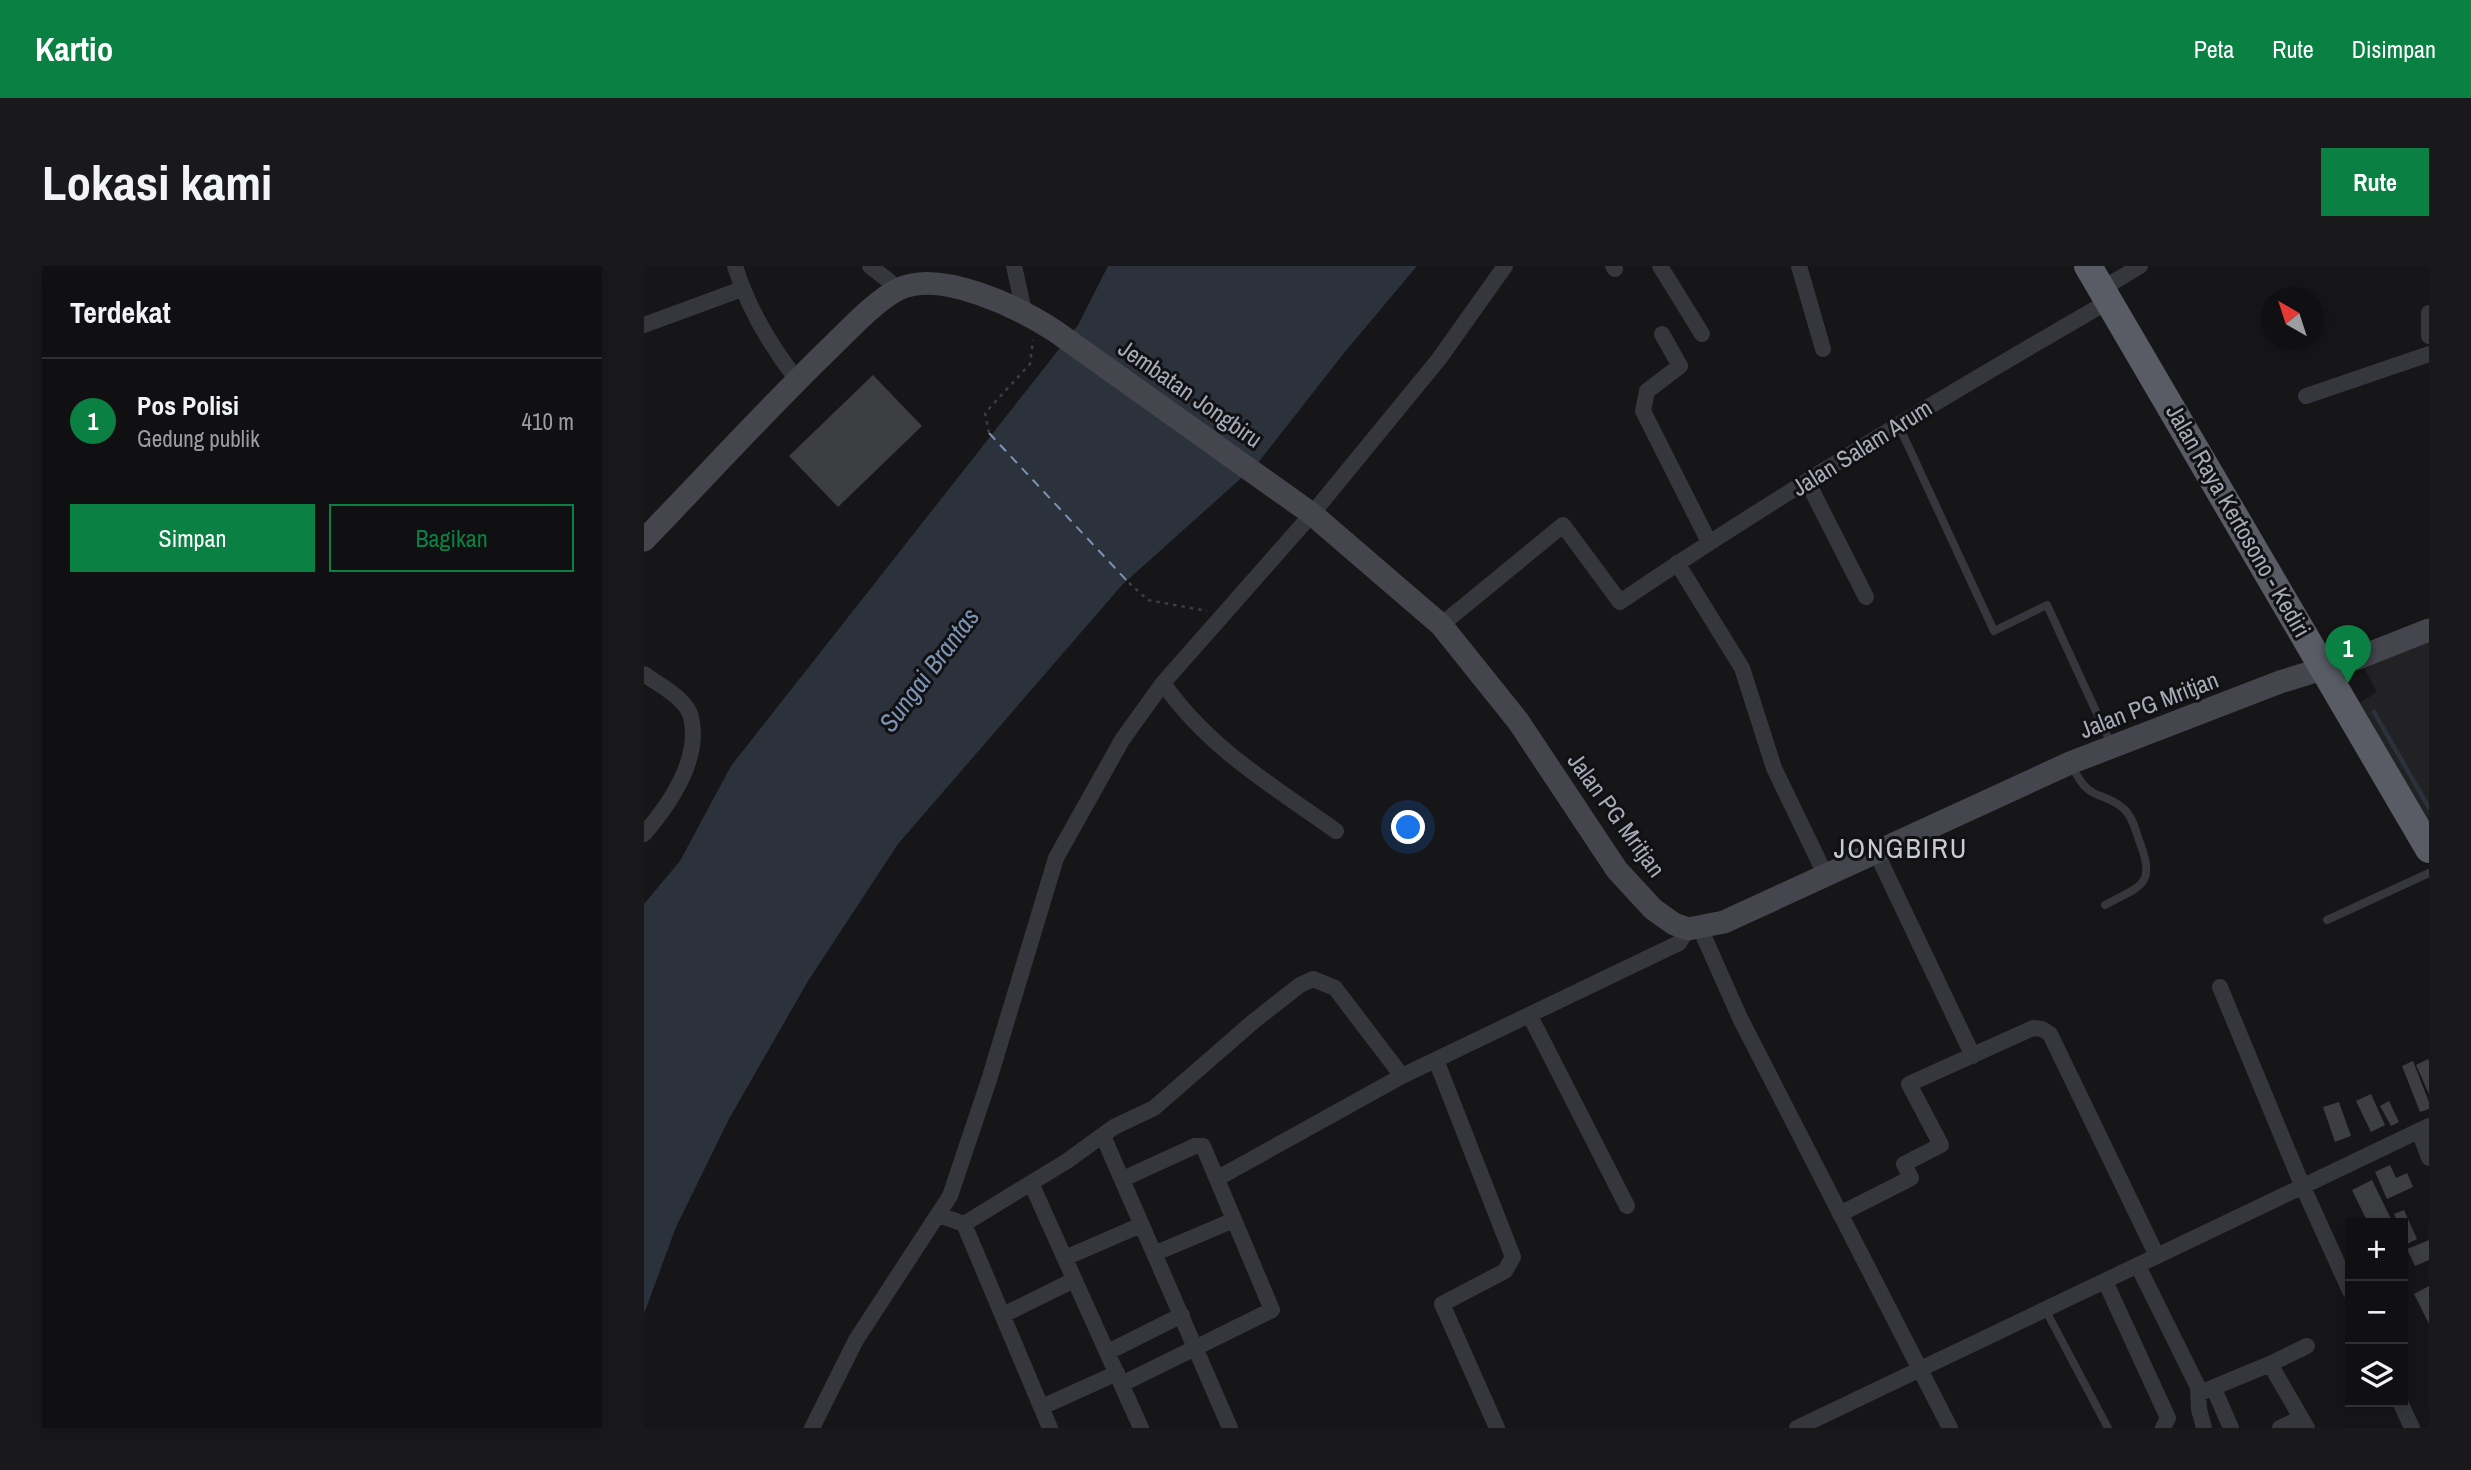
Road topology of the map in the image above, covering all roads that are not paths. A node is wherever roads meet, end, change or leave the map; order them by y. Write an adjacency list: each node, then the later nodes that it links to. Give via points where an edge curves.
1 (735, 266): 9 (street)
2 (870, 266): 10 (street)
3 (1014, 266): 11 (street)
4 (1505, 266): 23 (street, via 1439,359)
5 (1660, 266): 15 (street)
6 (1799, 266): 17 (street)
7 (2140, 266): 8 (street, Jalan Salam Arum)
8 (2100, 285): 21 (street, Jalan Salam Arum); 30 (highway, Jalan Raya Kertosono - Kediri)
9 (742, 289): 13 (street); 19 (street, via 770,346)
10 (899, 289): 11 (main road, Jembatan Jongbiru, via 944,285); 19 (main road)
11 (1024, 311): 23 (main road, Jembatan Jongbiru)
12 (2429, 313): 16 (street)
13 (644, 325)
14 (1662, 334): 25 (street, via 1680,366 1647,391 1643,411)
15 (1702, 334)
16 (2429, 336)
17 (1823, 349)
18 (2429, 354): 20 (street)
19 (797, 380): 24 (main road)
20 (2306, 396)
21 (1898, 424): 22 (street, Jalan Salam Arum); 33 (lane, via 1994,631 2047,605)
22 (1808, 483): 25 (street, Jalan Salam Arum); 27 (street)
23 (1307, 510): 28 (main road, Jalan PG Mritjan); 32 (street)
24 (644, 540)
25 (1709, 542): 26 (street, Jalan Salam Arum)
26 (1677, 563): 28 (street, Jalan Salam Arum, via 1620,602 1563,525); 40 (street, via 1742,668 1773,768)
27 (1866, 597)
28 (1441, 625): 43 (main road, Jalan PG Mritjan, via 1518,721 1618,870 1653,909 1674,924)
29 (2429, 630): 30 (main road, Jalan PG Mritjan)
30 (2325, 669): 33 (main road, Jalan PG Mritjan); 37 (highway, Jalan Raya Kertosono - Kediri)
31 (644, 674): 36 (street, via 678,699 691,716 691,743 680,784)
32 (1163, 683): 35 (street, via 1199,729 1229,756); 57 (street, via 1122,740 1056,858 989,1080 950,1195)
33 (2113, 747): 34 (main road, Jalan PG Mritjan)
34 (2070, 763): 38 (main road, Jalan PG Mritjan); 41 (lane, via 2087,790 2129,814 2148,861 2145,883)
35 (1336, 831)
36 (644, 834)
37 (2429, 849)
38 (1876, 852): 40 (main road, Jalan PG Mritjan); 46 (street)
39 (2429, 873): 42 (lane)
40 (1825, 874): 43 (main road, Jalan PG Mritjan, via 1724,922)
41 (2105, 905)
42 (2327, 920)
43 (1694, 929): 45 (street, via 1679,943); 58 (street)
44 (2220, 987): 55 (street)
45 (1530, 1017): 47 (street); 56 (street)
46 (1973, 1056): 58 (street, via 1909,1084 1941,1145 1904,1164 1911,1178); 63 (street, via 2033,1028 2050,1034)
47 (1436, 1060): 48 (street); 86 (street, via 1513,1257 1505,1271 1442,1304)
48 (1402, 1076): 50 (street, via 1335,988 1313,979 1254,1021 1154,1108); 52 (street)
49 (2424, 1129): 51 (street); 55 (street)
50 (1103, 1136): 53 (street); 54 (street)
51 (2429, 1158)
52 (1218, 1178): 53 (street, via 1205,1149 1195,1146); 59 (street)
53 (1123, 1179): 61 (street)
54 (1031, 1183): 60 (street); 64 (street)
55 (2302, 1185): 63 (street); 68 (street)
56 (1627, 1206)
57 (939, 1214): 60 (street); 82 (street, via 856,1340)
58 (1840, 1214): 76 (street)
59 (1234, 1220): 62 (street); 73 (street, via 1272,1310)
60 (964, 1224): 70 (street)
61 (1141, 1225): 62 (street); 64 (street)
62 (1156, 1253): 71 (street)
63 (2157, 1256): 65 (street)
64 (1065, 1258): 66 (street)
65 (2138, 1266): 67 (street); 78 (street)
66 (1074, 1280): 70 (street); 74 (street)
67 (2105, 1281): 69 (street); 90 (street, via 2168,1418)
68 (2345, 1281)
69 (2045, 1309): 76 (street); 89 (lane)
70 (1003, 1315): 79 (street)
71 (1182, 1315): 73 (street); 74 (street)
72 (2307, 1346): 75 (street)
73 (1195, 1348): 77 (street); 85 (street)
74 (1108, 1352): 77 (street)
75 (2270, 1364): 78 (street); 81 (street)
76 (1920, 1369): 87 (street); 88 (street)
77 (1119, 1378): 79 (street); 84 (street)
78 (2207, 1391): 91 (street, via 2199,1409); 92 (street)
79 (1042, 1407): 83 (street)
80 (2402, 1407): 94 (street)
81 (2304, 1423): 93 (street)
82 (812, 1428)
83 (1050, 1428)
84 (1141, 1428)
85 (1230, 1428)
86 (1497, 1428)
87 (1797, 1428)
88 (1950, 1428)
89 (2108, 1428)
90 (2163, 1428)
91 (2204, 1428)
92 (2231, 1428)
93 (2280, 1428)
94 (2412, 1428)

